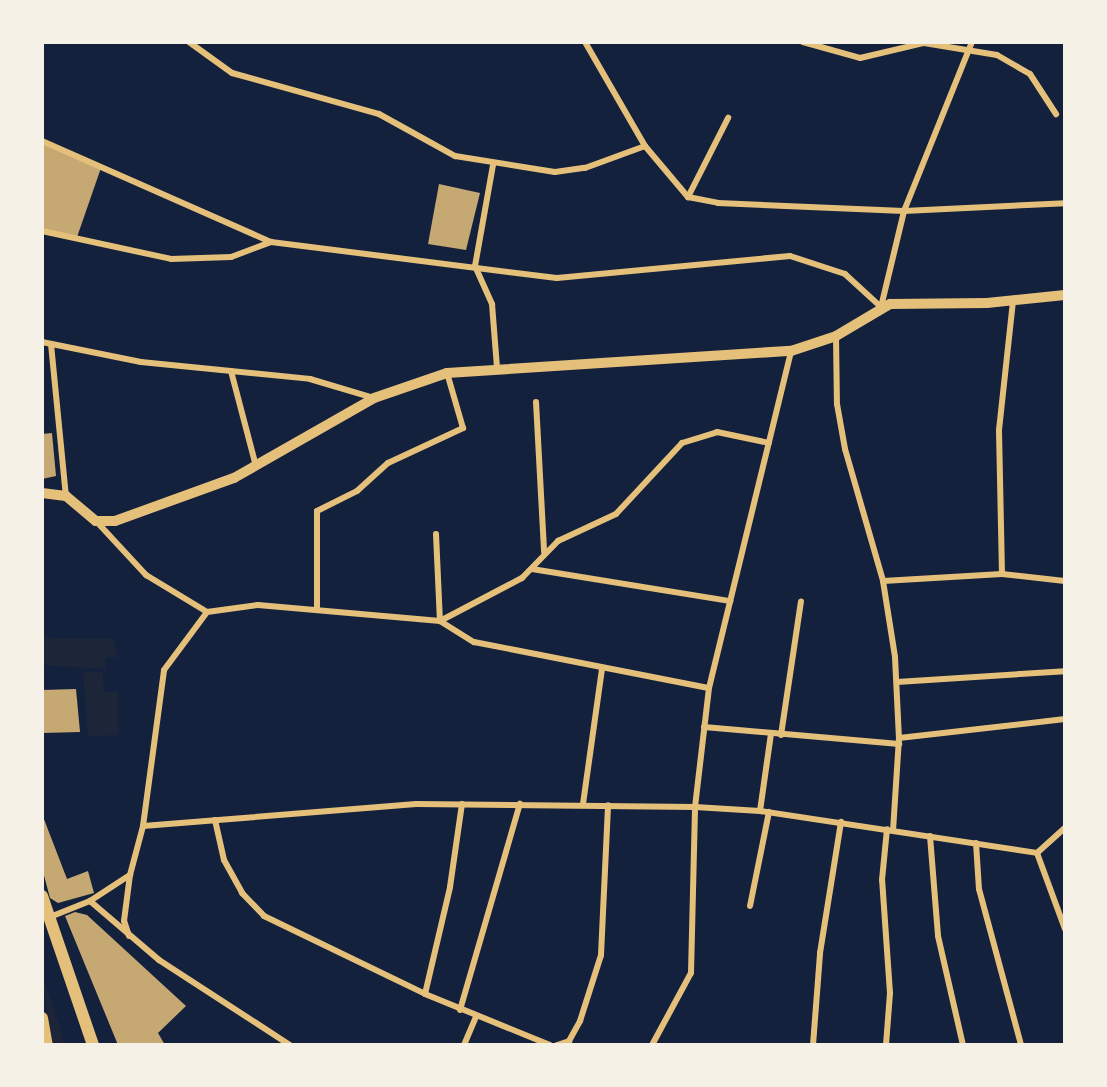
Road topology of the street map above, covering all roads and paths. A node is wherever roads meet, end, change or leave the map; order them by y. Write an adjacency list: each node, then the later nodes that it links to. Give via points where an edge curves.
1 (189, 42): 9 (street, via 232,73 379,114 424,143)
2 (585, 42): 8 (street)
3 (802, 42): 4 (street, via 860,58 924,43)
4 (971, 45): 5 (street, via 1018,64); 12 (street)
5 (1056, 114)
6 (728, 118): 10 (street)
7 (42, 141): 14 (street)
8 (645, 146): 9 (street, via 585,168 529,172); 10 (street)
9 (493, 165): 15 (street)
10 (688, 196): 12 (street, via 718,203)
11 (1065, 203): 12 (street)
12 (904, 211): 18 (street)
13 (42, 231): 14 (street, via 171,259 231,257)
14 (271, 242): 15 (street)
15 (475, 267): 18 (street, via 557,278 790,256 844,274); 23 (street, via 492,304)
16 (1065, 295): 17 (main road)
17 (1013, 301): 18 (main road); 36 (street, via 999,430)
18 (881, 307): 19 (main road)
19 (836, 336): 22 (main road); 38 (street, via 837,404 845,449)
20 (42, 342): 21 (street)
21 (51, 344): 24 (street, via 141,362); 31 (street)
22 (791, 351): 23 (main road); 28 (street)
23 (497, 367): 25 (main road)
24 (231, 371): 26 (street, via 310,379); 29 (street)
25 (447, 373): 26 (main road); 41 (street, via 463,428 388,463 357,490 316,511)
26 (374, 398): 29 (main road)
27 (536, 402): 34 (street)
28 (769, 442): 34 (street, via 717,432 682,443 636,499); 39 (street)
29 (257, 467): 32 (main road, via 115,521)
30 (42, 493): 31 (main road)
31 (66, 496): 32 (main road)
32 (96, 521): 42 (street, via 146,575)
33 (436, 534): 43 (street)
34 (544, 552): 35 (street)
35 (532, 569): 39 (street); 43 (street)
36 (1002, 574): 37 (street); 38 (street)
37 (1065, 580)
38 (883, 581): 46 (street)
39 (730, 601): 47 (street)
40 (801, 601): 51 (street)
41 (316, 609): 42 (street, via 258,605); 43 (street)
42 (207, 612): 62 (street, via 164,670)
43 (440, 621): 44 (street, via 474,642)
44 (602, 668): 47 (street); 55 (street)
45 (1065, 671): 46 (street)
46 (897, 682): 52 (street)
47 (709, 688): 49 (street)
48 (1065, 719): 52 (street)
49 (704, 727): 50 (street); 57 (street)
50 (771, 734): 51 (street); 58 (street)
51 (781, 735): 52 (street)
52 (899, 741): 64 (street)
53 (462, 804): 54 (street); 60 (street); 75 (street, via 450,887)
54 (520, 804): 55 (street); 76 (street)
55 (583, 804): 56 (street)
56 (608, 805): 57 (street); 84 (street, via 601,955 580,1021 569,1041)
57 (695, 807): 58 (street); 85 (street, via 690,973)
58 (760, 811): 59 (street)
59 (769, 812): 61 (street); 71 (street)
60 (215, 820): 62 (street); 75 (street, via 224,860 242,893 264,916)
61 (841, 822): 64 (street); 86 (street, via 820,953)
62 (143, 826): 68 (street)
63 (1065, 828): 67 (street)
64 (890, 829): 65 (street); 87 (street, via 882,880 890,993)
65 (930, 836): 66 (street); 88 (street, via 938,936)
66 (976, 843): 67 (street); 89 (street, via 979,889)
67 (1037, 853): 73 (street)
68 (130, 875): 70 (street); 74 (street, via 124,921)
69 (42, 897): 72 (highway)
70 (90, 902): 72 (street); 74 (street)
71 (750, 906)
72 (50, 918): 80 (highway)
73 (1065, 929)
74 (129, 937): 81 (street)
75 (425, 994): 76 (street)
76 (460, 1010): 77 (street)
77 (477, 1017): 82 (street); 83 (street)
78 (42, 1018): 79 (highway)
79 (47, 1045)
80 (93, 1045)
81 (290, 1045)
82 (464, 1045)
83 (550, 1045)
84 (557, 1045)
85 (652, 1045)
86 (813, 1045)
87 (886, 1045)
88 (963, 1045)
89 (1021, 1045)

